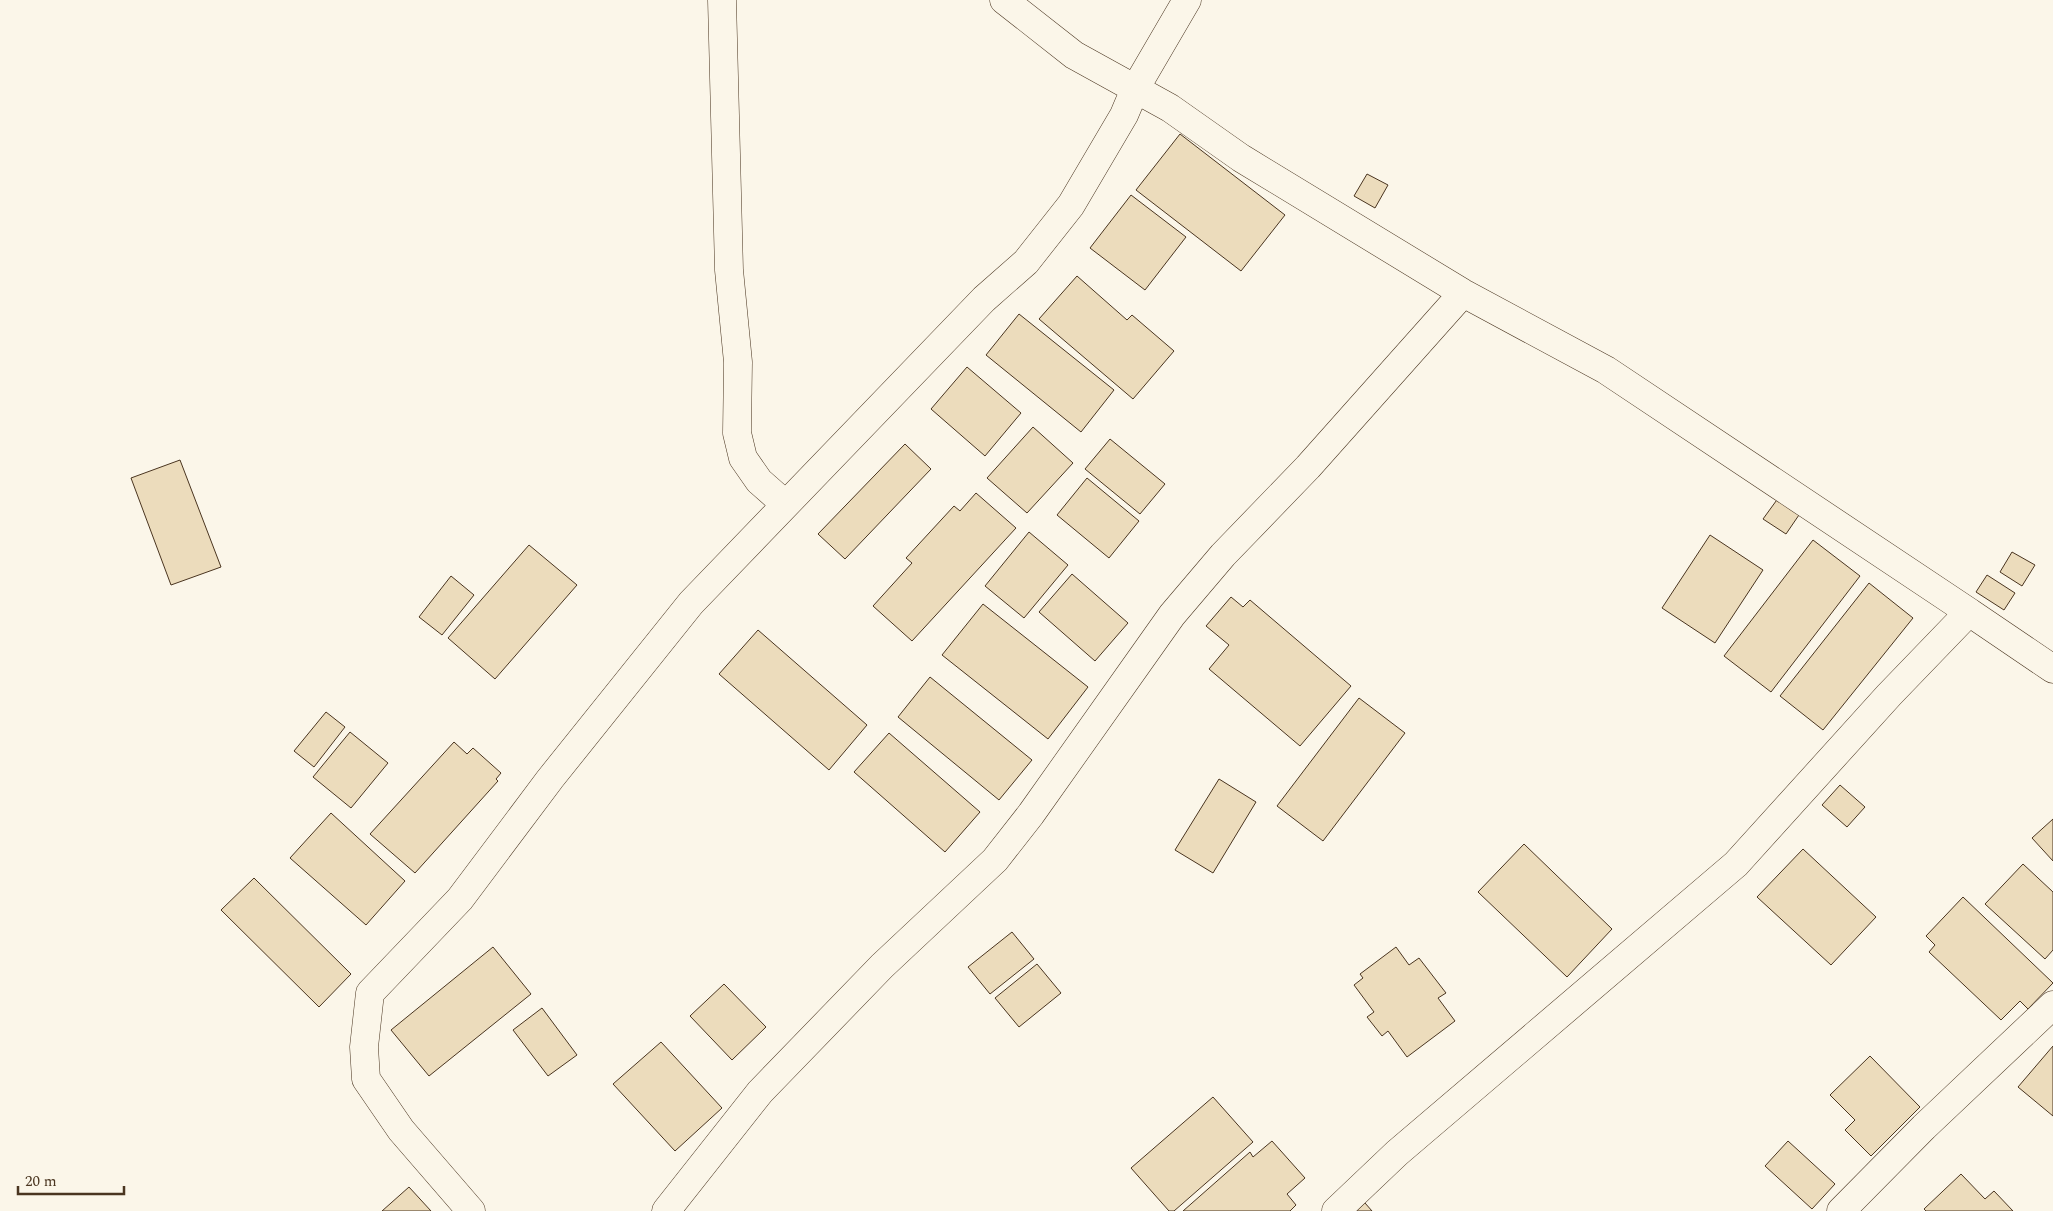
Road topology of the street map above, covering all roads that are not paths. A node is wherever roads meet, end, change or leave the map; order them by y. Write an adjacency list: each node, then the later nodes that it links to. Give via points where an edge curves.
1 (722, 0): 6 (street, via 729,270 738,362 737,433 743,458 759,481)
2 (1004, 0): 4 (street, via 1074,55)
3 (1187, 0): 4 (street)
4 (1135, 89): 5 (street, via 1170,108 1241,158); 6 (street, via 1124,115 1071,205 1026,262 984,299)
5 (1463, 293): 7 (street, via 1606,370); 11 (street, via 1172,615 995,860 882,966 760,1092)
6 (785, 504): 10 (street, via 691,603 550,779 460,899 370,993 364,1047 366,1079 402,1130)
7 (1969, 612): 8 (street); 12 (street, via 1736,864 1398,1153)
8 (2053, 669)
9 (2053, 1005): 13 (street)
10 (471, 1211)
11 (666, 1211)
12 (1336, 1211)
13 (1841, 1211)

